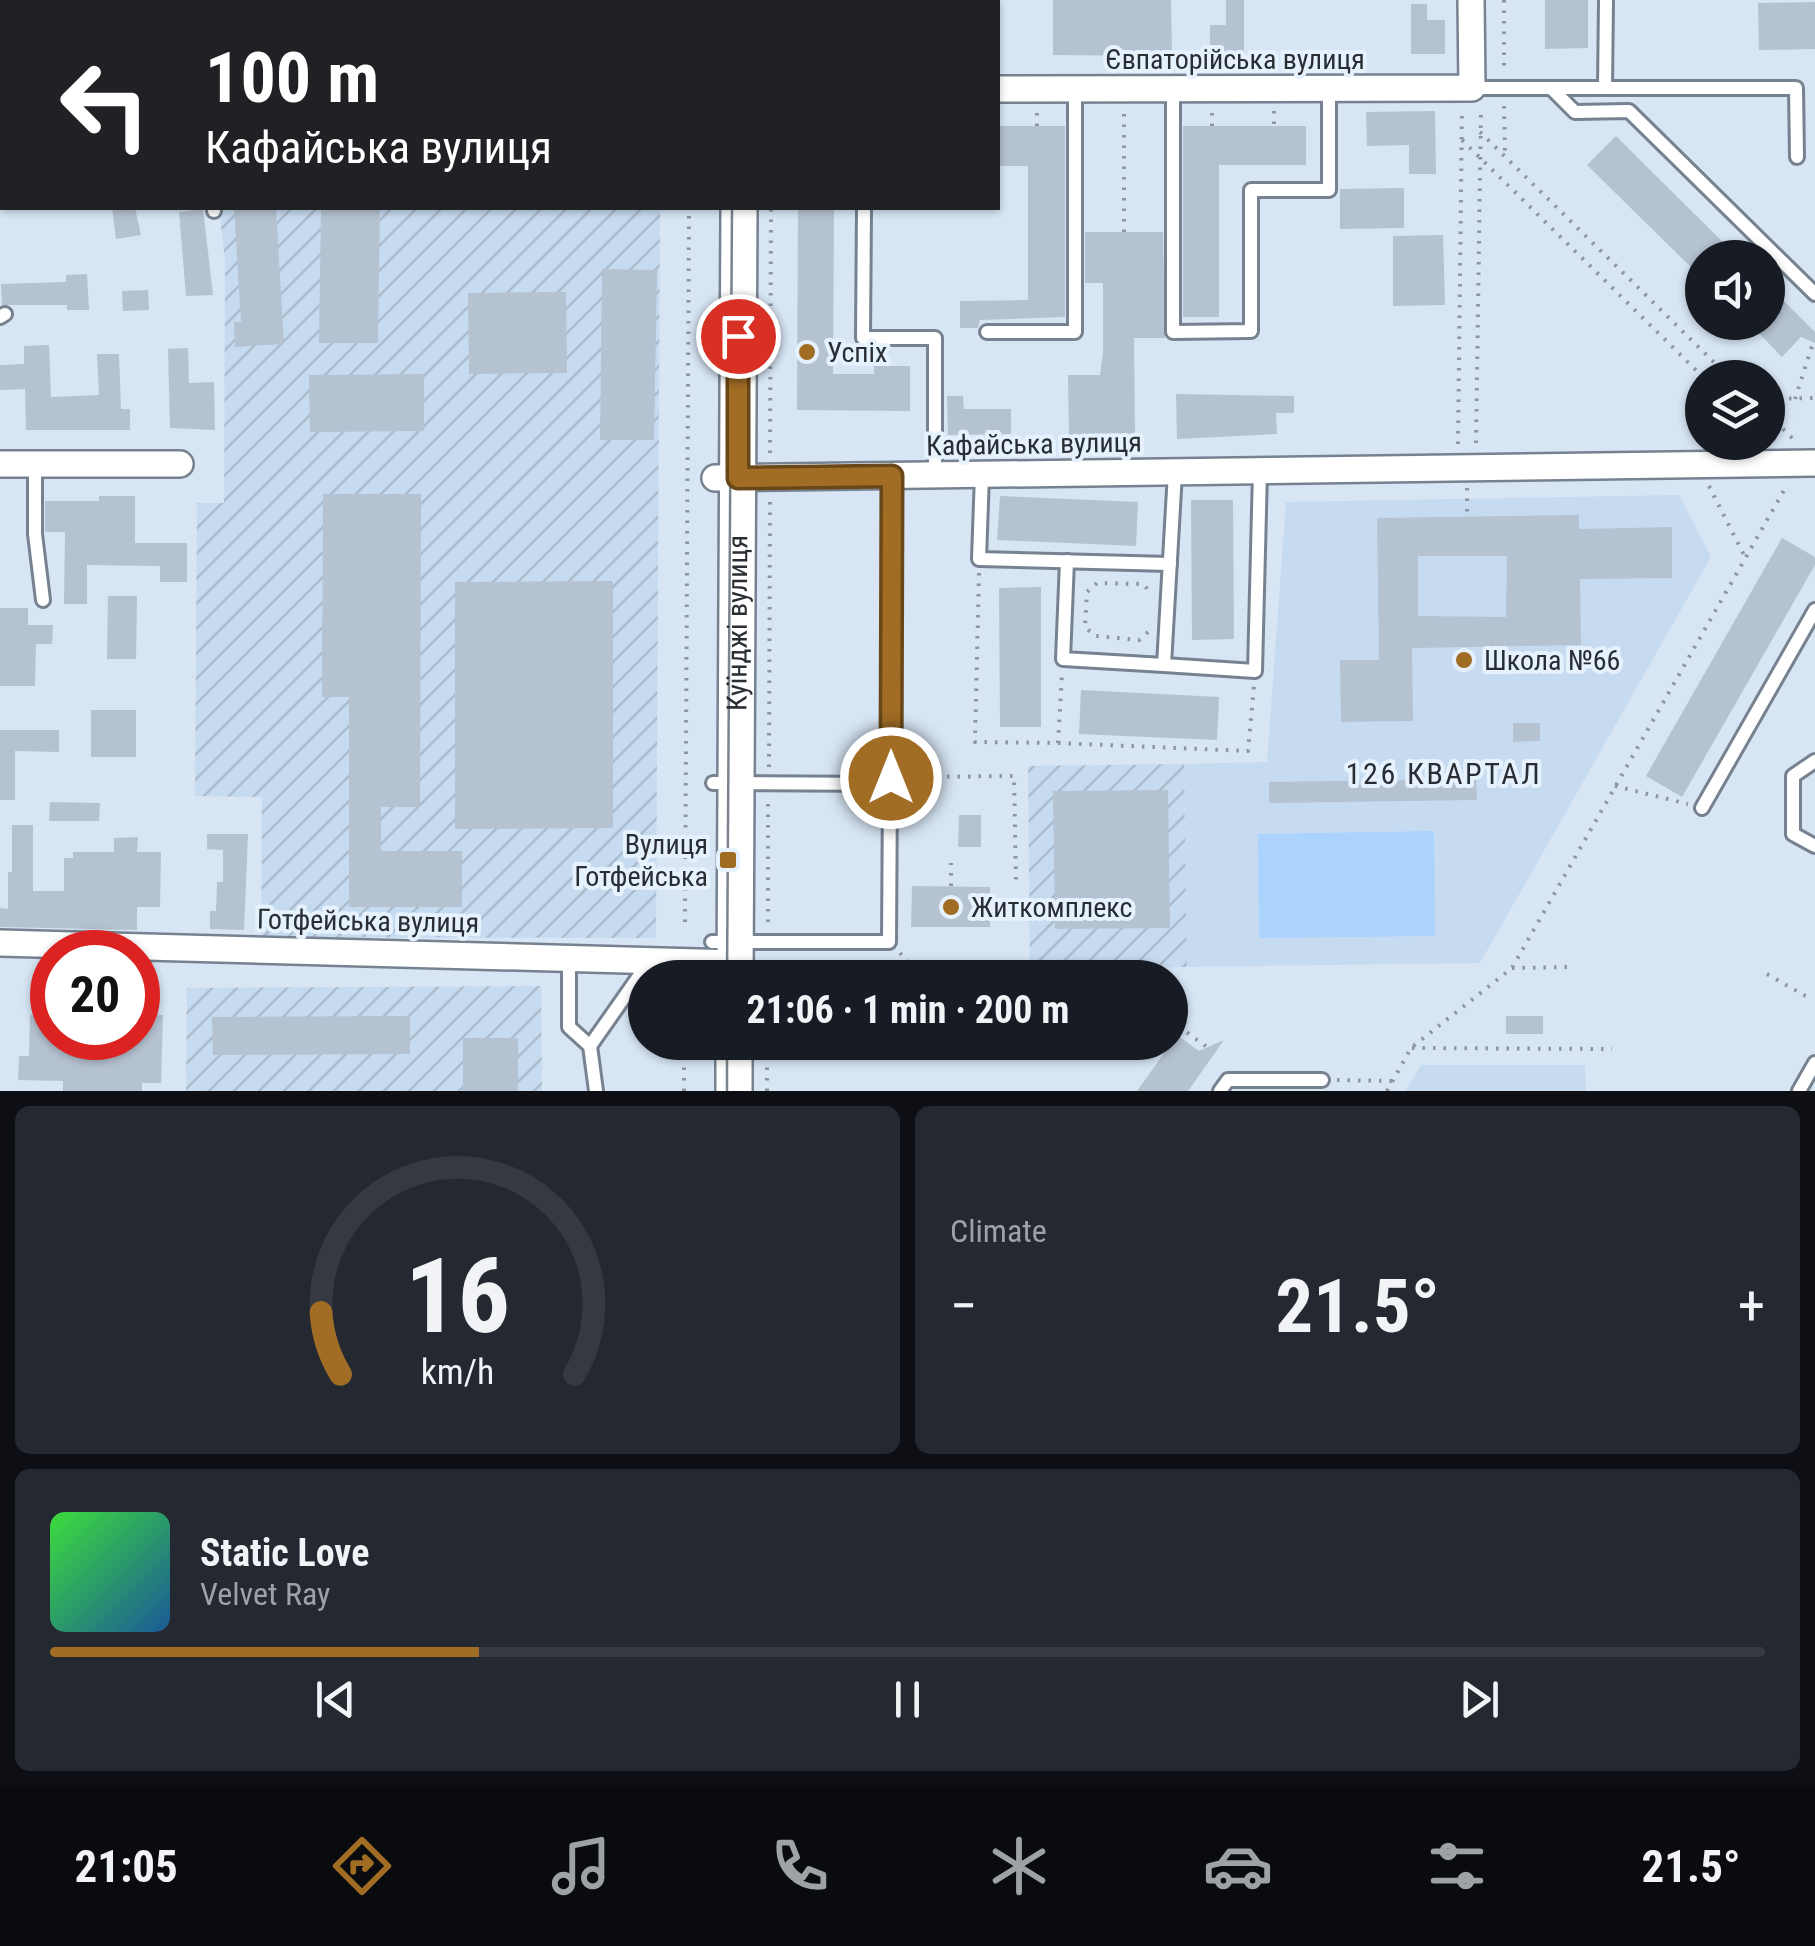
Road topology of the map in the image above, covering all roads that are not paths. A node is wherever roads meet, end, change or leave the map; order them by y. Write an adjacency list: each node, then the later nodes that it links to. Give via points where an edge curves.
1 (1472, 0): 4 (street)
2 (1606, 0): 6 (lane)
3 (1329, 88): 4 (street, Євпаторійська вулиця); 9 (street, Євпаторійська вулиця); 9 (lane, via 1329,190 1251,190 1251,331 1172,332)
4 (1472, 88): 5 (lane)
5 (1551, 88): 6 (lane); 14 (lane, via 1575,112 1629,112)
6 (1605, 88): 10 (lane, via 1796,88)
7 (1000, 89): 8 (street, Євпаторійська вулиця)
8 (1075, 89): 9 (street, Євпаторійська вулиця); 15 (lane, via 1075,332)
9 (1173, 89)
10 (1797, 157)
11 (717, 210): 25 (main road, Куїнджі вулиця)
12 (739, 210): 25 (main road, Куїнджі вулиця)
13 (864, 210): 24 (lane, via 863,338 936,338)
14 (1815, 294)
15 (988, 332)
16 (1806, 458): 20 (street, Кафайська вулиця)
17 (0, 464): 18 (street)
18 (35, 464): 19 (street); 28 (lane)
19 (180, 464)
20 (1260, 471): 21 (street, Кафайська вулиця); 30 (lane, via 1255,671)
21 (1175, 472): 22 (street, Кафайська вулиця); 27 (lane)
22 (982, 475): 24 (street, Кафайська вулиця); 26 (lane, via 979,558)
23 (892, 476): 24 (street, Кафайська вулиця); 25 (street, Кафайська вулиця); 32 (lane)
24 (935, 476)
25 (726, 478): 33 (main road, Куїнджі вулиця)
26 (1067, 561): 27 (lane); 30 (lane, via 1063,660)
27 (1170, 564): 30 (lane)
28 (43, 600)
29 (1815, 610): 34 (lane)
30 (1164, 665)
31 (1815, 761): 35 (lane, via 1793,776 1793,834)
32 (891, 781): 33 (lane); 37 (lane, via 890,942)
33 (739, 783): 37 (main road, Куїнджі вулиця)
34 (1702, 808)
35 (1815, 846)
36 (0, 943): 38 (street, Готфейська вулиця)
37 (718, 955): 39 (street, Готфейська вулиця)
38 (569, 956): 39 (street, Готфейська вулиця); 40 (lane, via 569,1028)
39 (652, 958): 40 (lane)
40 (590, 1046): 45 (lane)
41 (712, 1060): 46 (main road)
42 (734, 1060): 47 (main road)
43 (1815, 1063): 49 (lane)
44 (1322, 1080): 48 (lane, via 1228,1080)
45 (596, 1091)
46 (712, 1091)
47 (734, 1091)
48 (1220, 1091)
49 (1799, 1091)

